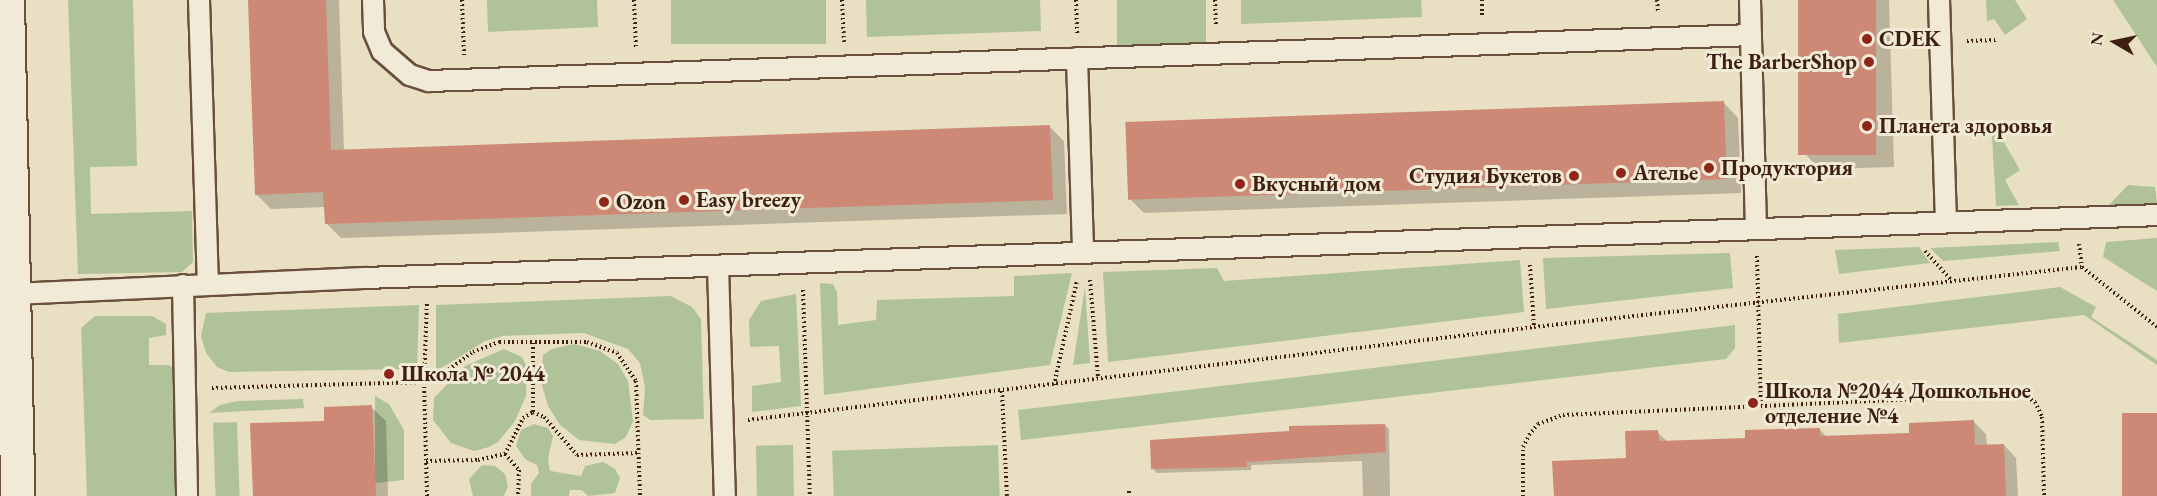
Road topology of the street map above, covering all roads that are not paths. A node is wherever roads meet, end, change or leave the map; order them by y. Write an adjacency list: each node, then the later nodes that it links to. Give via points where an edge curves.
1 (7, 0): 15 (street)
2 (199, 0): 13 (lane)
3 (373, 0): 7 (lane, via 374,32 382,51 394,64 429,81)
4 (1750, 0): 6 (lane)
5 (1939, 0): 9 (lane)
6 (1751, 35): 7 (lane); 10 (lane)
7 (1077, 58): 11 (lane)
8 (2157, 216): 9 (lane)
9 (1946, 222): 10 (lane)
10 (1756, 229): 11 (lane)
11 (1083, 253): 12 (lane)
12 (718, 266): 13 (lane); 18 (lane)
13 (208, 284): 14 (lane)
14 (183, 285): 15 (lane); 17 (lane)
15 (12, 294): 16 (street)
16 (17, 496)
17 (187, 496)
18 (725, 496)

